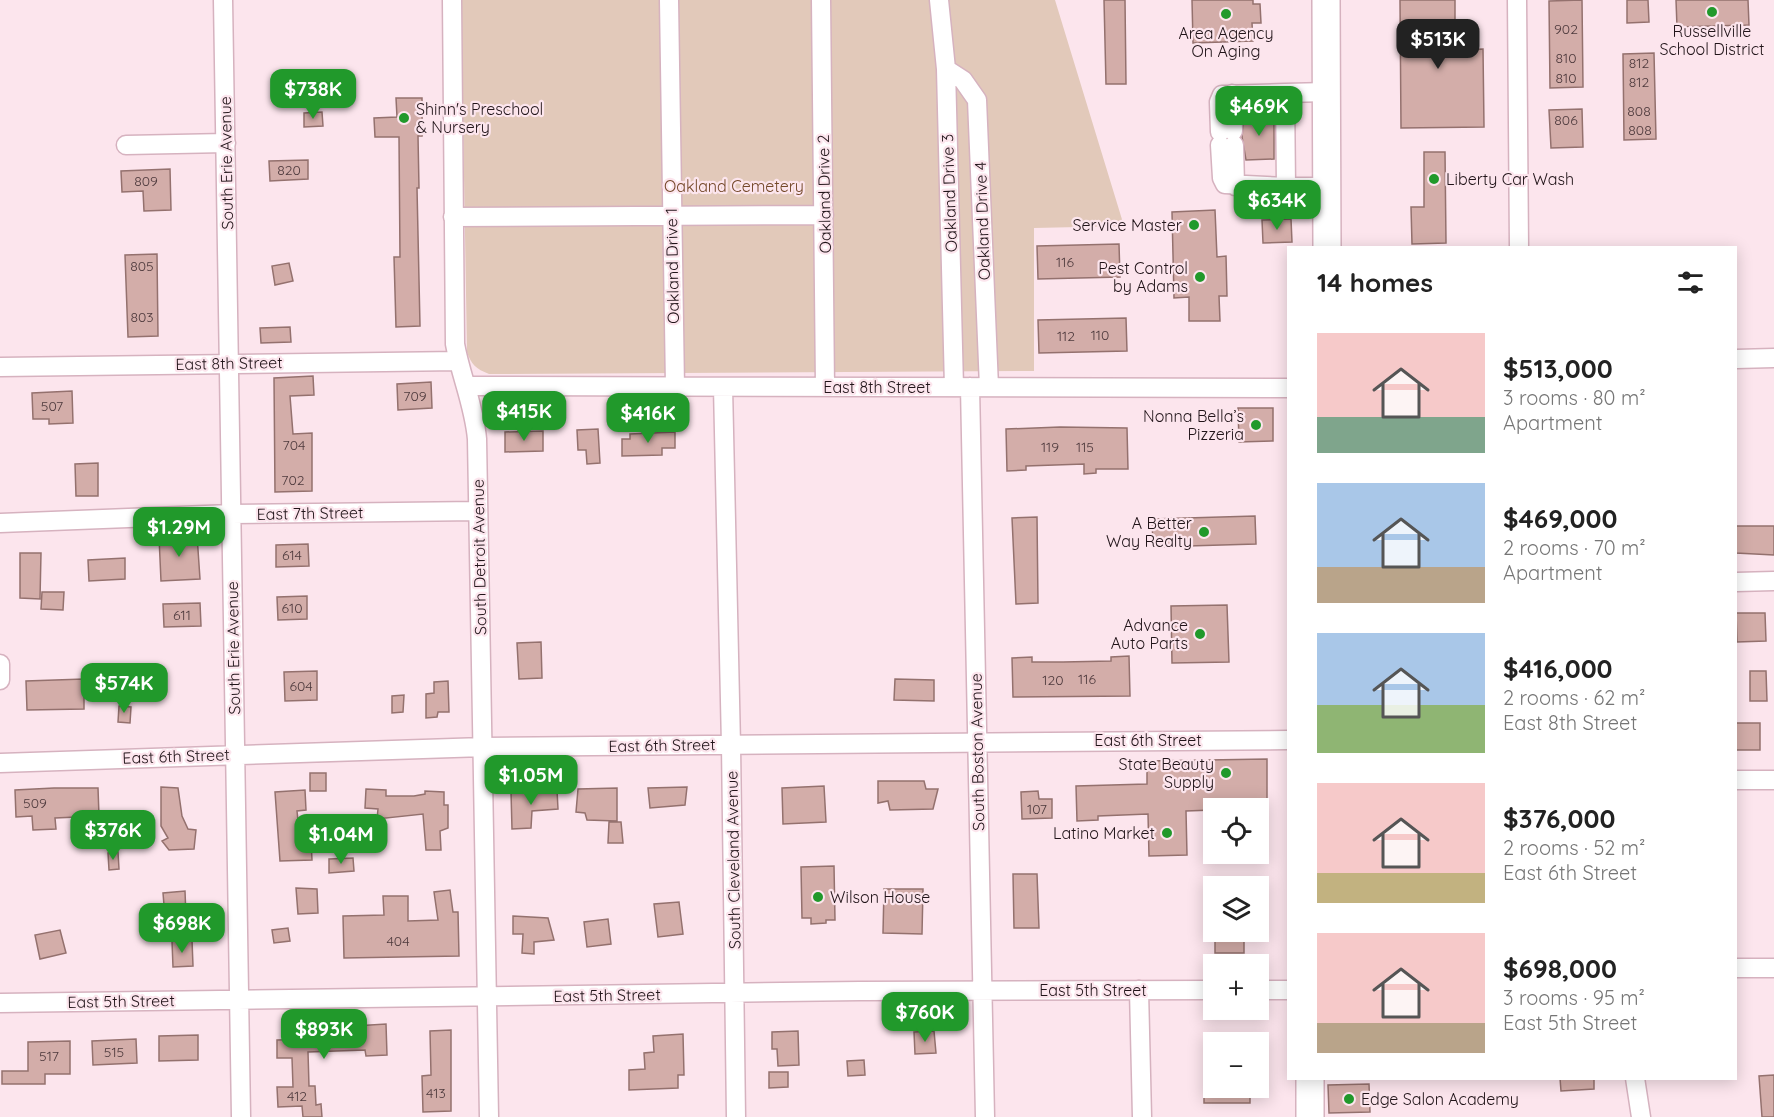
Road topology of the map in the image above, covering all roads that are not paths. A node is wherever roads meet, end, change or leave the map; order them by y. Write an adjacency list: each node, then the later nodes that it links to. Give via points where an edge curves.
1 (223, 0): 12 (street, South Erie Avenue)
2 (452, 0): 18 (street, South Detroit Avenue)
3 (669, 0): 17 (street, Oakland Drive 1)
4 (821, 0): 16 (street, Oakland Drive 2)
5 (925, 0): 8 (street)
6 (1326, 0): 10 (highway)
7 (1517, 0): 20 (street)
8 (939, 8): 9 (street, Oakland Drive 3)
9 (946, 69): 30 (street, Oakland Drive 3); 31 (street, Oakland Drive 4, via 963,80 977,100)
10 (1327, 92): 11 (street); 15 (highway)
11 (1285, 93): 14 (street); 14 (street, via 1229,94 1222,178 1232,186)
12 (226, 143): 13 (street); 24 (street, South Erie Avenue)
13 (126, 144)
14 (1286, 187): 15 (street)
15 (1327, 187): 19 (highway)
16 (824, 215): 17 (street); 29 (street, Oakland Drive 2)
17 (671, 216): 18 (street); 27 (street, Oakland Drive 1)
18 (453, 217): 23 (street, South Detroit Avenue)
19 (1328, 246)
20 (1519, 246)
21 (1774, 358): 22 (street)
22 (1737, 359)
23 (458, 361): 24 (street, East 8th Street); 26 (street, South Detroit Avenue)
24 (231, 363): 25 (street, East 8th Street); 34 (street, South Erie Avenue)
25 (0, 367)
26 (466, 386): 27 (street, East 8th Street); 33 (street, South Detroit Avenue, via 474,408 477,439)
27 (675, 387): 28 (street, East 8th Street)
28 (723, 387): 29 (street, East 8th Street); 42 (street, South Cleveland Avenue)
29 (825, 387): 30 (street, East 8th Street)
30 (962, 387): 31 (street, East 8th Street); 41 (street, South Boston Avenue)
31 (989, 387): 32 (street, East 8th Street)
32 (1287, 388)
33 (477, 511): 34 (street, East 7th Street); 43 (street, South Detroit Avenue)
34 (231, 514): 35 (street, East 7th Street); 44 (street, South Erie Avenue)
35 (0, 524)
36 (1774, 581): 37 (street)
37 (1737, 582)
38 (0, 664): 39 (street)
39 (0, 680)
40 (1287, 740): 41 (street, East 6th Street)
41 (977, 741): 42 (street, East 6th Street); 54 (street, South Boston Avenue)
42 (732, 745): 43 (street, East 6th Street); 55 (street, South Cleveland Avenue)
43 (484, 747): 44 (street, East 6th Street); 56 (street, South Detroit Avenue)
44 (234, 754): 45 (street, East 6th Street); 57 (street, South Erie Avenue)
45 (0, 763)
46 (1737, 780): 47 (street)
47 (1774, 780)
48 (1737, 968): 49 (street)
49 (1774, 968)
50 (1140, 990): 51 (street, East 5th Street); 54 (street, East 5th Street); 65 (street)
51 (1203, 990)
52 (1269, 990): 53 (street)
53 (1287, 990)
54 (984, 991): 55 (street, East 5th Street); 64 (street, South Boston Avenue)
55 (735, 994): 56 (street, East 5th Street); 63 (street, South Cleveland Avenue)
56 (488, 996): 57 (street, East 5th Street); 62 (street, South Detroit Avenue)
57 (239, 998): 58 (street, East 5th Street); 61 (street, South Erie Avenue)
58 (0, 1003)
59 (1310, 1080): 66 (highway)
60 (1635, 1080): 67 (street)
61 (241, 1117)
62 (489, 1117)
63 (735, 1117)
64 (985, 1117)
65 (1142, 1117)
66 (1310, 1117)
67 (1641, 1117)

